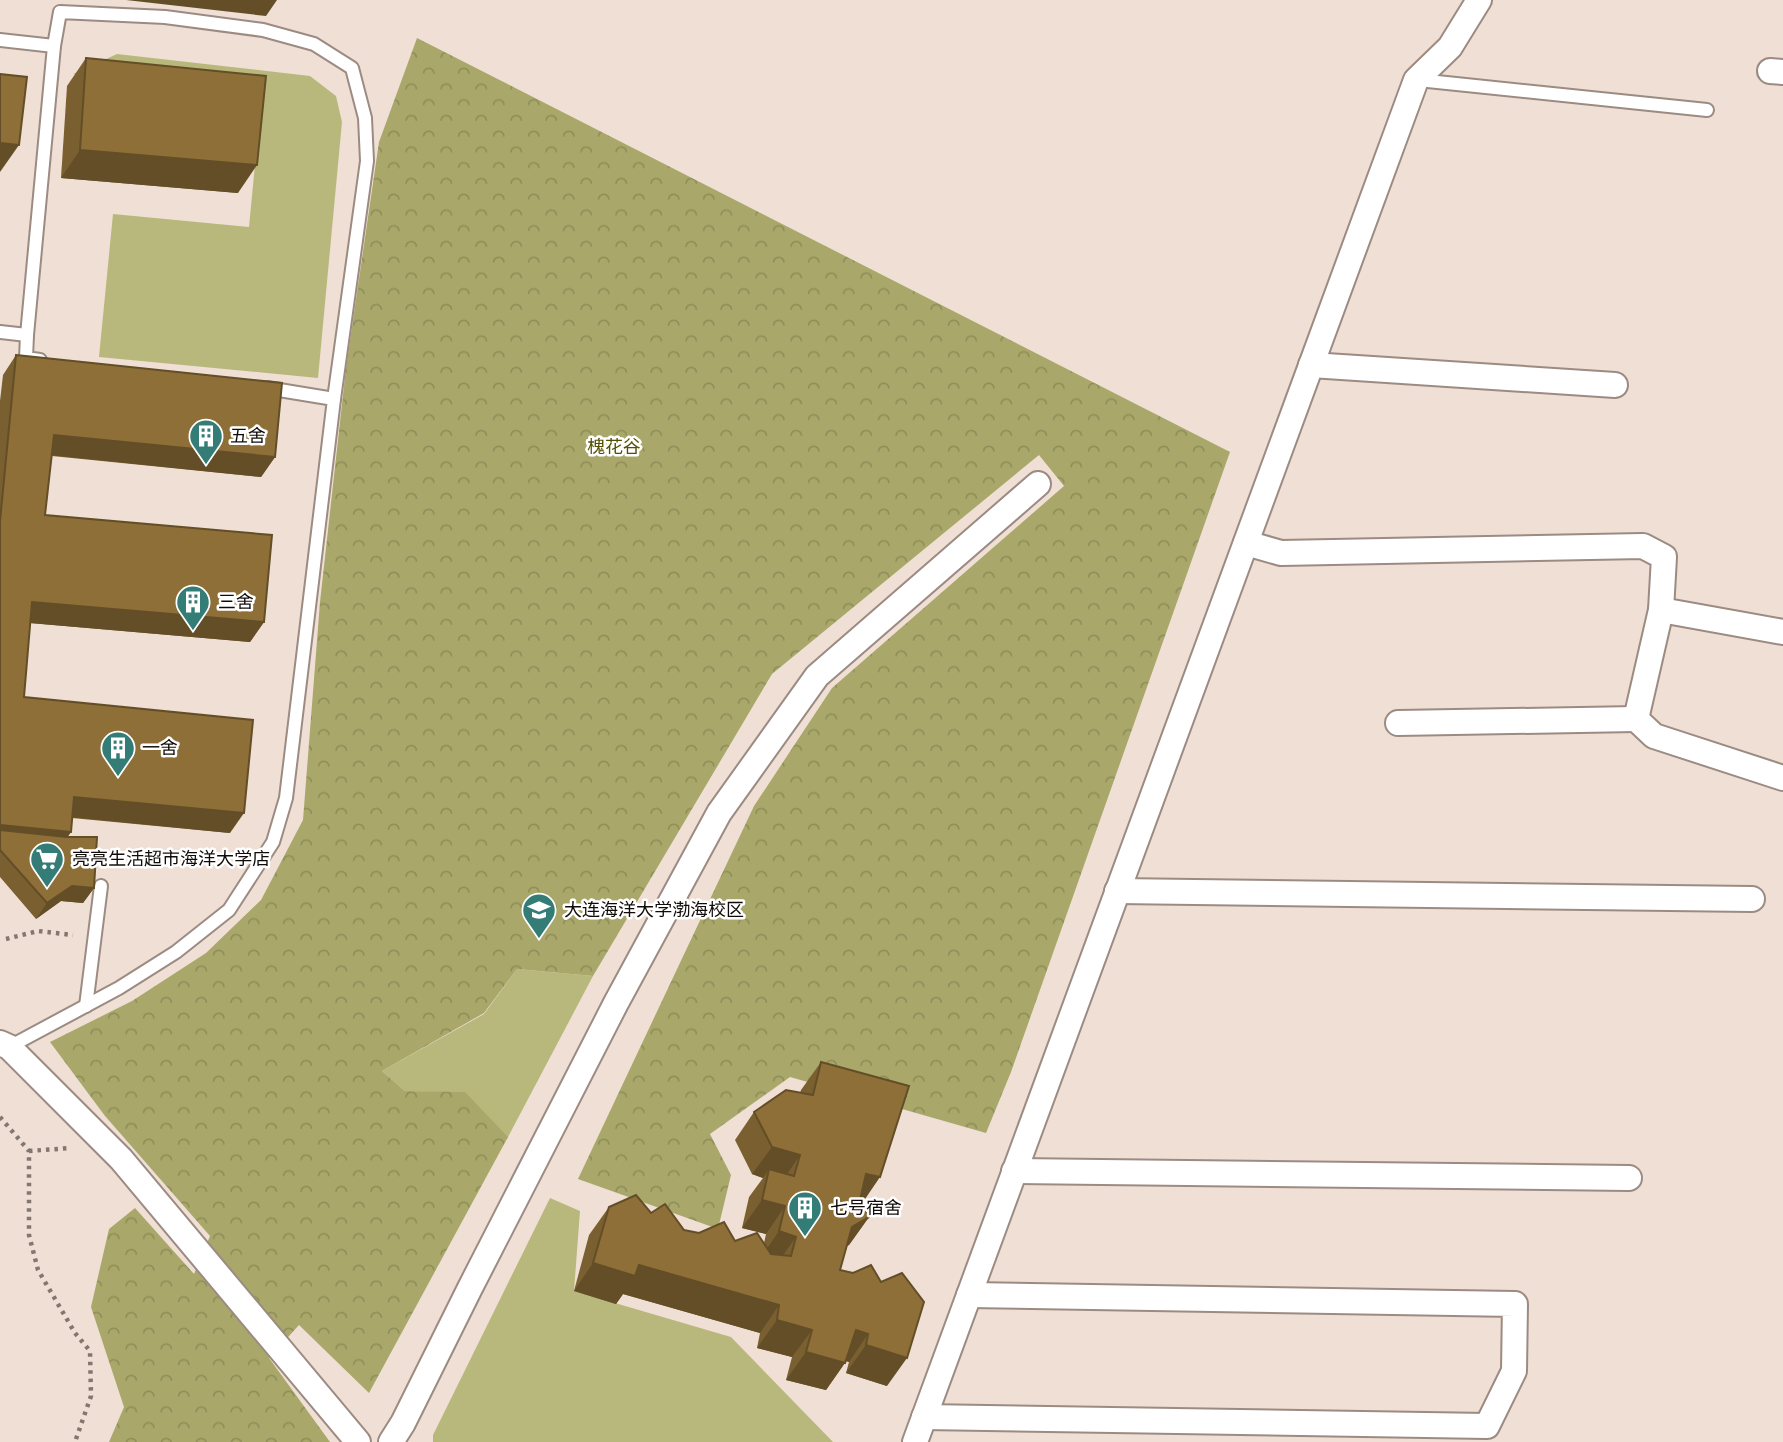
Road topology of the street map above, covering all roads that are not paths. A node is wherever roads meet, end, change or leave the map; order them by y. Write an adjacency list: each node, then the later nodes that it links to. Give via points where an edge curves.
1 (1479, 0): 4 (street, via 1450,47)
2 (0, 40): 3 (lane)
3 (54, 46): 7 (lane); 12 (lane, via 60,12 165,17 263,30 314,44 352,68 365,118 367,161)
4 (1416, 80): 5 (lane); 9 (street)
5 (1707, 110)
6 (0, 332): 7 (lane)
7 (27, 335): 8 (lane, via 26,358)
8 (53, 361)
9 (1311, 365): 10 (street); 14 (street)
10 (1615, 385)
11 (252, 386): 12 (lane)
12 (334, 399): 23 (lane, via 286,798 273,842 229,910 176,952)
13 (1038, 484): 30 (street, via 817,676 719,813)
14 (1246, 543): 15 (street, via 1281,553 1643,546 1664,557); 21 (street)
15 (1661, 610): 16 (street); 17 (street)
16 (1783, 632)
17 (1636, 719): 18 (street); 19 (street, via 1654,736)
18 (1398, 723)
19 (1783, 778)
20 (101, 886): 23 (lane)
21 (1117, 891): 22 (street); 25 (street)
22 (1752, 900)
23 (86, 1006): 24 (lane)
24 (5, 1045): 29 (street, via 121,1159)
25 (1014, 1171): 26 (street); 27 (street)
26 (1629, 1178)
27 (969, 1295): 28 (street); 28 (street, via 1516,1304 1514,1371 1487,1426)
28 (924, 1417): 31 (street)
29 (358, 1442)
30 (391, 1442)
31 (915, 1442)

